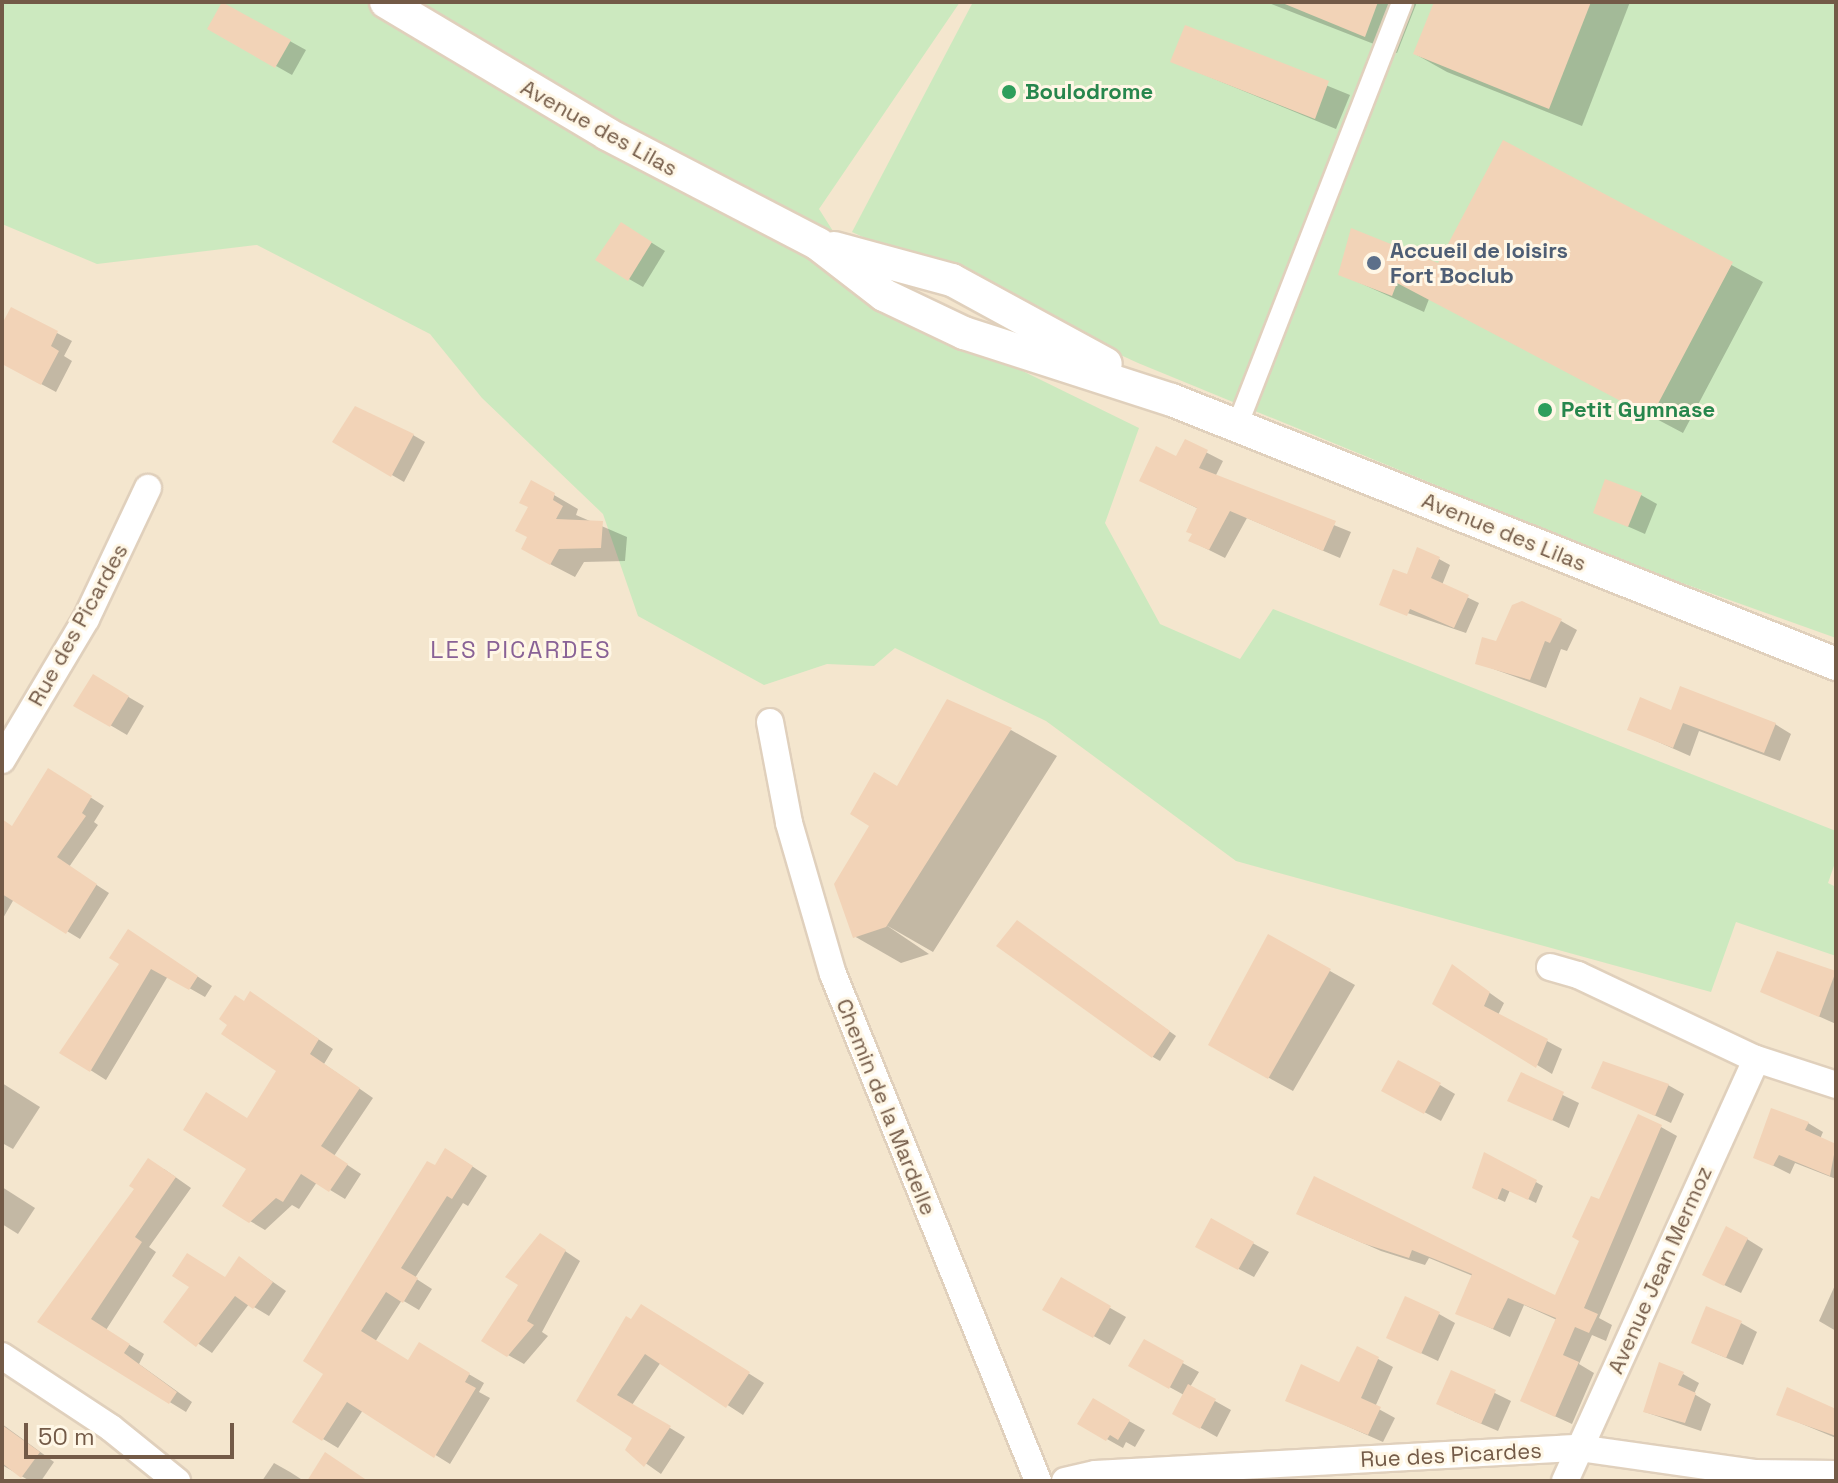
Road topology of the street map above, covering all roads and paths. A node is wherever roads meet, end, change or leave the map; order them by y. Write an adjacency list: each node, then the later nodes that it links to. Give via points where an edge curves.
1 (386, 2): 3 (street, Avenue des Lilas, via 607,134)
2 (1402, 2): 7 (street)
3 (818, 244): 4 (street, Avenue des Lilas); 5 (street, Avenue des Lilas, via 884,295)
4 (966, 287): 5 (street); 6 (street, Avenue des Lilas)
5 (951, 327): 6 (street, Avenue des Lilas)
6 (1172, 400): 7 (street, Avenue des Lilas)
7 (1237, 426): 9 (street, Avenue des Lilas)
8 (148, 488): 11 (street, Rue des Picardes, via 86,619)
9 (1836, 664)
10 (770, 722): 19 (street, Chemin de la Mardelle, via 789,823 833,974)
11 (2, 760)
12 (1550, 967): 13 (street, via 1578,975)
13 (1756, 1059): 14 (street); 16 (street, Avenue Jean Mermoz)
14 (1836, 1085)
15 (2, 1356): 18 (street, via 111,1428)
16 (1579, 1448): 17 (street, Rue des Picardes, via 1754,1473); 20 (street, Rue des Picardes, via 1095,1474); 21 (street, Avenue Jean Mermoz)
17 (1836, 1474)
18 (161, 1477)
19 (1038, 1481)
20 (1065, 1481)
21 (1565, 1481)

